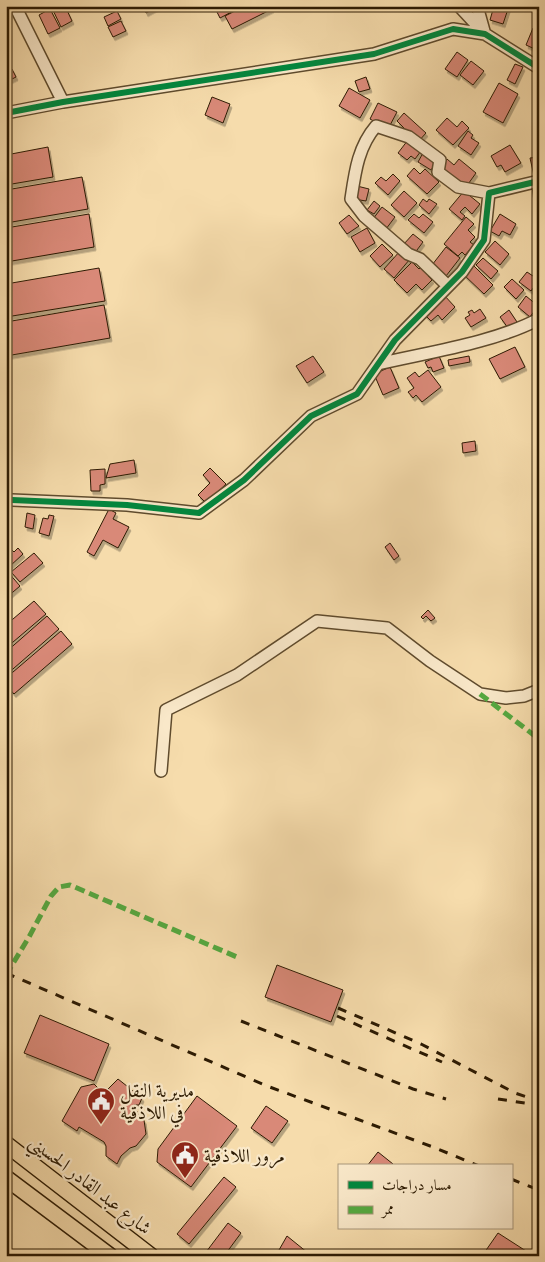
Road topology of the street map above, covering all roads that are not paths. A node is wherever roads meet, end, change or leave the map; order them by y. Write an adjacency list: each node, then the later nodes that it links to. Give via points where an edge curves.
1 (15, 6): 6 (street)
2 (459, 6): 4 (street)
3 (478, 6): 4 (street)
4 (485, 34): 5 (street); 6 (street, via 453,28 374,54)
5 (539, 68)
6 (63, 102): 7 (street)
7 (6, 113)
8 (539, 181): 9 (street)
9 (489, 193): 10 (street, via 484,240); 10 (street, via 458,188 438,172 440,160 410,137 376,126 366,138 357,164 351,199 364,216 408,254 420,259)
10 (448, 286): 12 (street, via 395,340)
11 (539, 319): 12 (street, via 472,342)
12 (378, 364): 13 (street, via 357,394 311,416 244,480 199,513 127,505)
13 (12, 500)
14 (539, 690): 15 (street, via 506,698 480,694 386,628 317,621 237,675 166,710)
15 (161, 771)
16 (6, 1144): 19 (main road, شارع عبد القادر الحسيني)
17 (6, 1178): 18 (main road)
18 (110, 1256)
19 (152, 1256)

